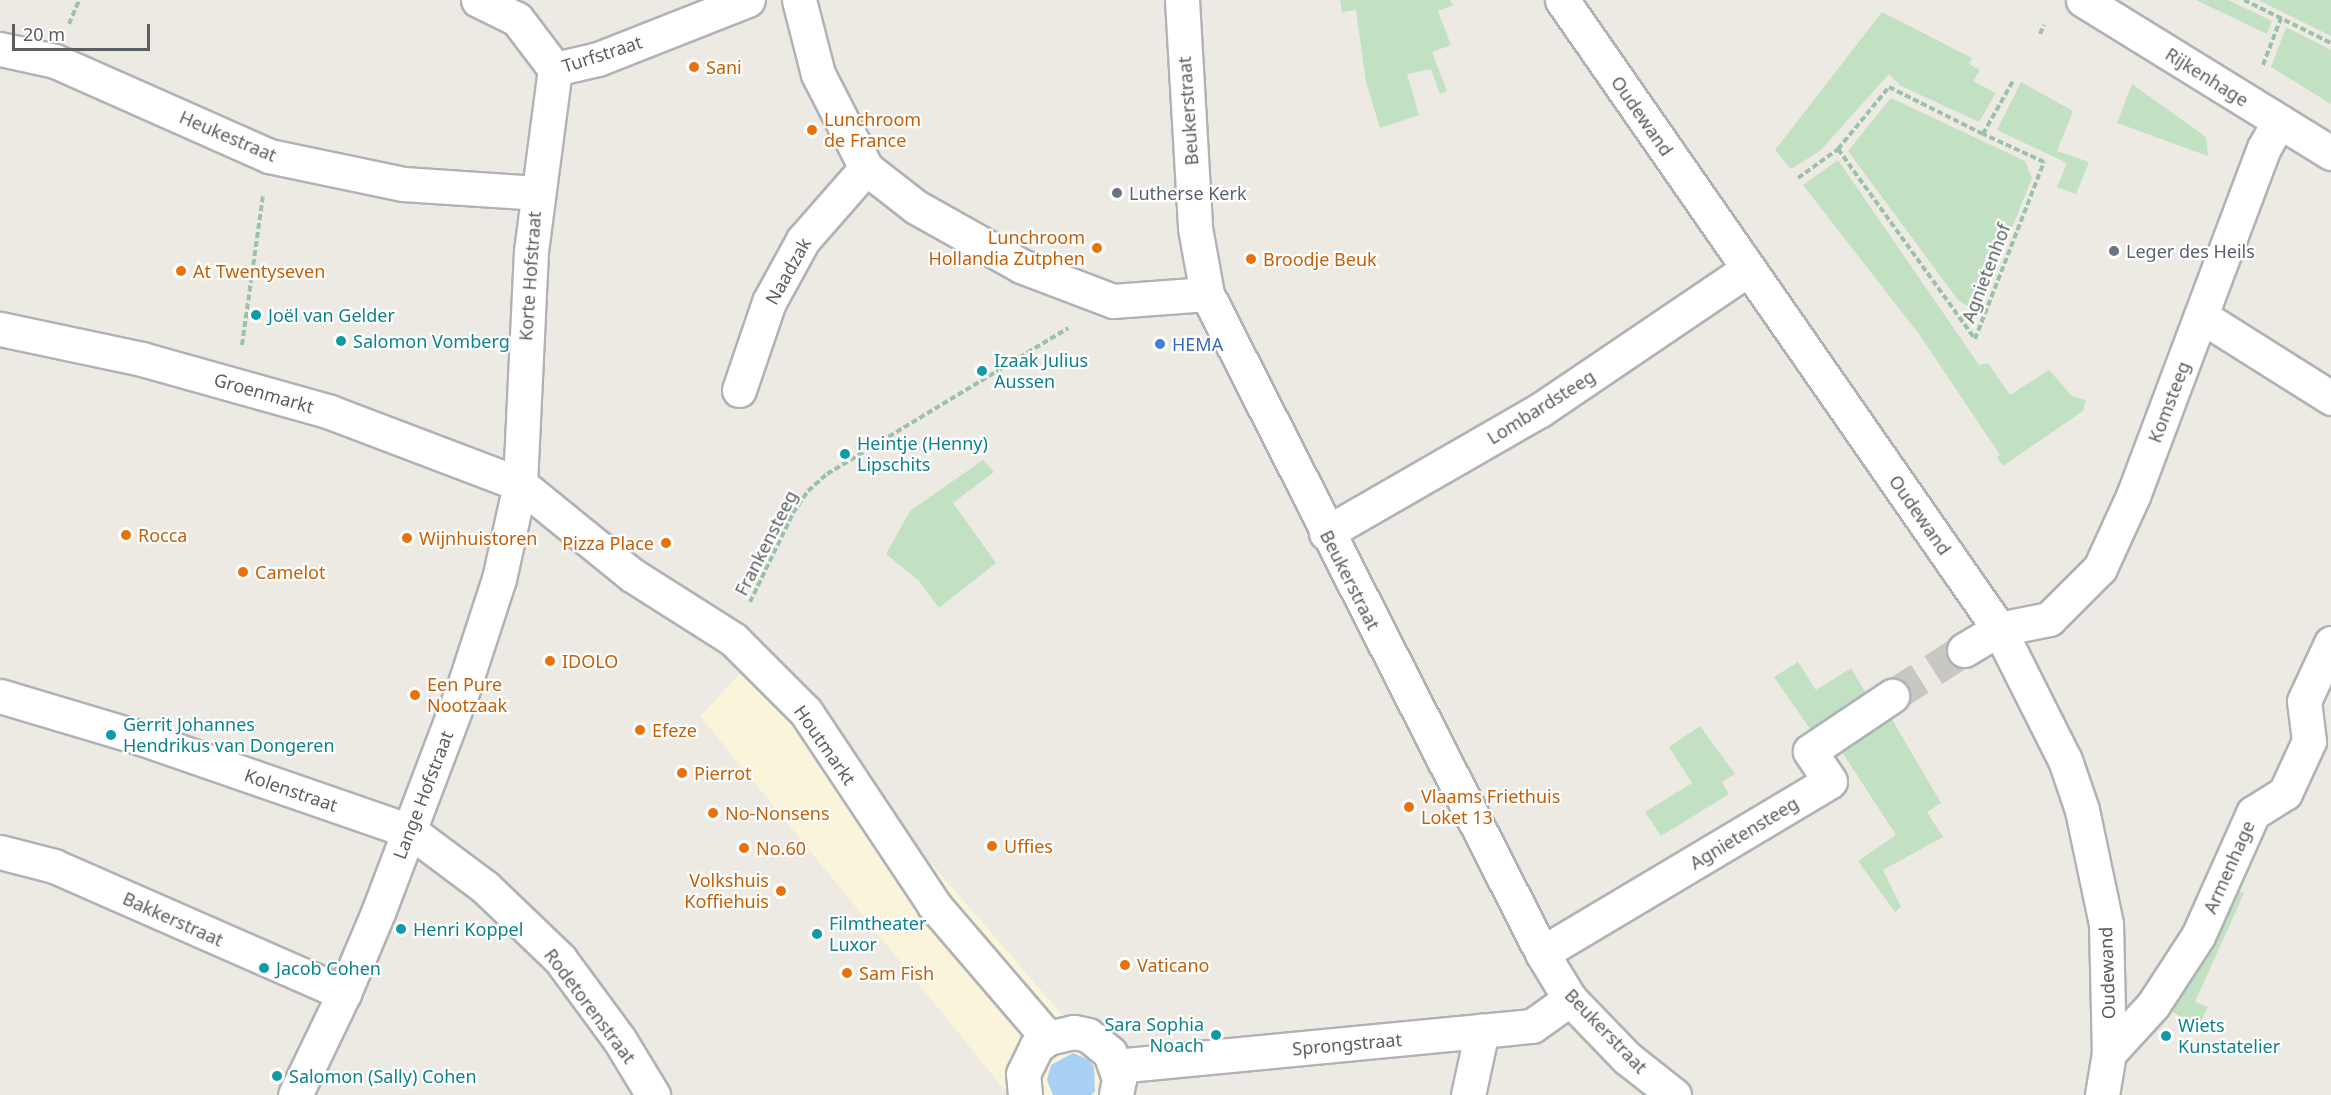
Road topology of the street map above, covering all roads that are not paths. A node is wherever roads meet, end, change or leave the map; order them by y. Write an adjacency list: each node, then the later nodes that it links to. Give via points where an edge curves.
1 (478, 0): 8 (street, Turfstraat, via 517,19)
2 (748, 0): 8 (street, Turfstraat, via 598,59)
3 (799, 0): 11 (street, via 818,74)
4 (1182, 0): 14 (street, Beukerstraat, via 1195,228)
5 (1562, 0): 13 (street, Oudewand)
6 (2083, 0): 9 (street, Rijkenhage)
7 (0, 49): 12 (street, Heukestraat, via 54,61 269,156 403,184)
8 (555, 69): 12 (street, Korte Hofstraat)
9 (2279, 121): 10 (street, Rijkenhage); 15 (street, Komsteeg, via 2264,148)
10 (2331, 153)
11 (866, 168): 14 (street, via 916,207 1021,266 1113,301); 17 (street, Naadzak, via 803,240 769,302)
12 (537, 193): 19 (street, Korte Hofstraat, via 526,316)
13 (1748, 269): 20 (street, Lombardsteeg, via 1540,410); 21 (street, Oudewand)
14 (1207, 294): 20 (street, Beukerstraat)
15 (2201, 316): 18 (street); 21 (street, Komsteeg, via 2133,496 2100,568 2049,619)
16 (0, 329): 19 (street, Groenmarkt, via 237,384 418,443)
17 (738, 390)
18 (2331, 398)
19 (520, 484): 26 (street, Lange Hofstraat, via 499,579); 32 (street, Houtmarkt, via 632,575 733,639 806,712 934,905)
20 (1326, 533): 28 (street, Beukerstraat)
21 (1999, 629): 23 (street, Komsteeg); 33 (street, Oudewand, via 2065,760 2082,810 2106,924)
22 (2331, 643): 33 (street, Armenhage, via 2304,702 2309,741 2285,793 2253,813 2198,936 2152,1005)
23 (1964, 650)
24 (0, 696): 26 (street, Kolenstraat, via 141,738)
25 (1892, 696): 28 (street, Agnietensteeg, via 1810,751 1830,781)
26 (410, 831): 29 (street, Lange Hofstraat); 36 (street, Rodetorenstraat, via 485,886 560,959)
27 (0, 852): 29 (street, Bakkerstraat, via 54,866)
28 (1542, 953): 30 (street, Beukerstraat)
29 (344, 993): 35 (street, Lange Hofstraat)
30 (1570, 999): 31 (street, Sprongstraat, via 1532,1026); 39 (street, Beukerstraat, via 1627,1058)
31 (1482, 1031): 34 (street, Sprongstraat); 38 (street)
32 (1048, 1038): 34 (street, via 1074,1032 1088,1035 1110,1053); 37 (street, via 1027,1059 1023,1074)
33 (2109, 1053): 40 (street, Oudewand)
34 (1116, 1080)
35 (295, 1095)
36 (653, 1095)
37 (1026, 1095)
38 (1468, 1095)
39 (1674, 1095)
40 (2102, 1095)

